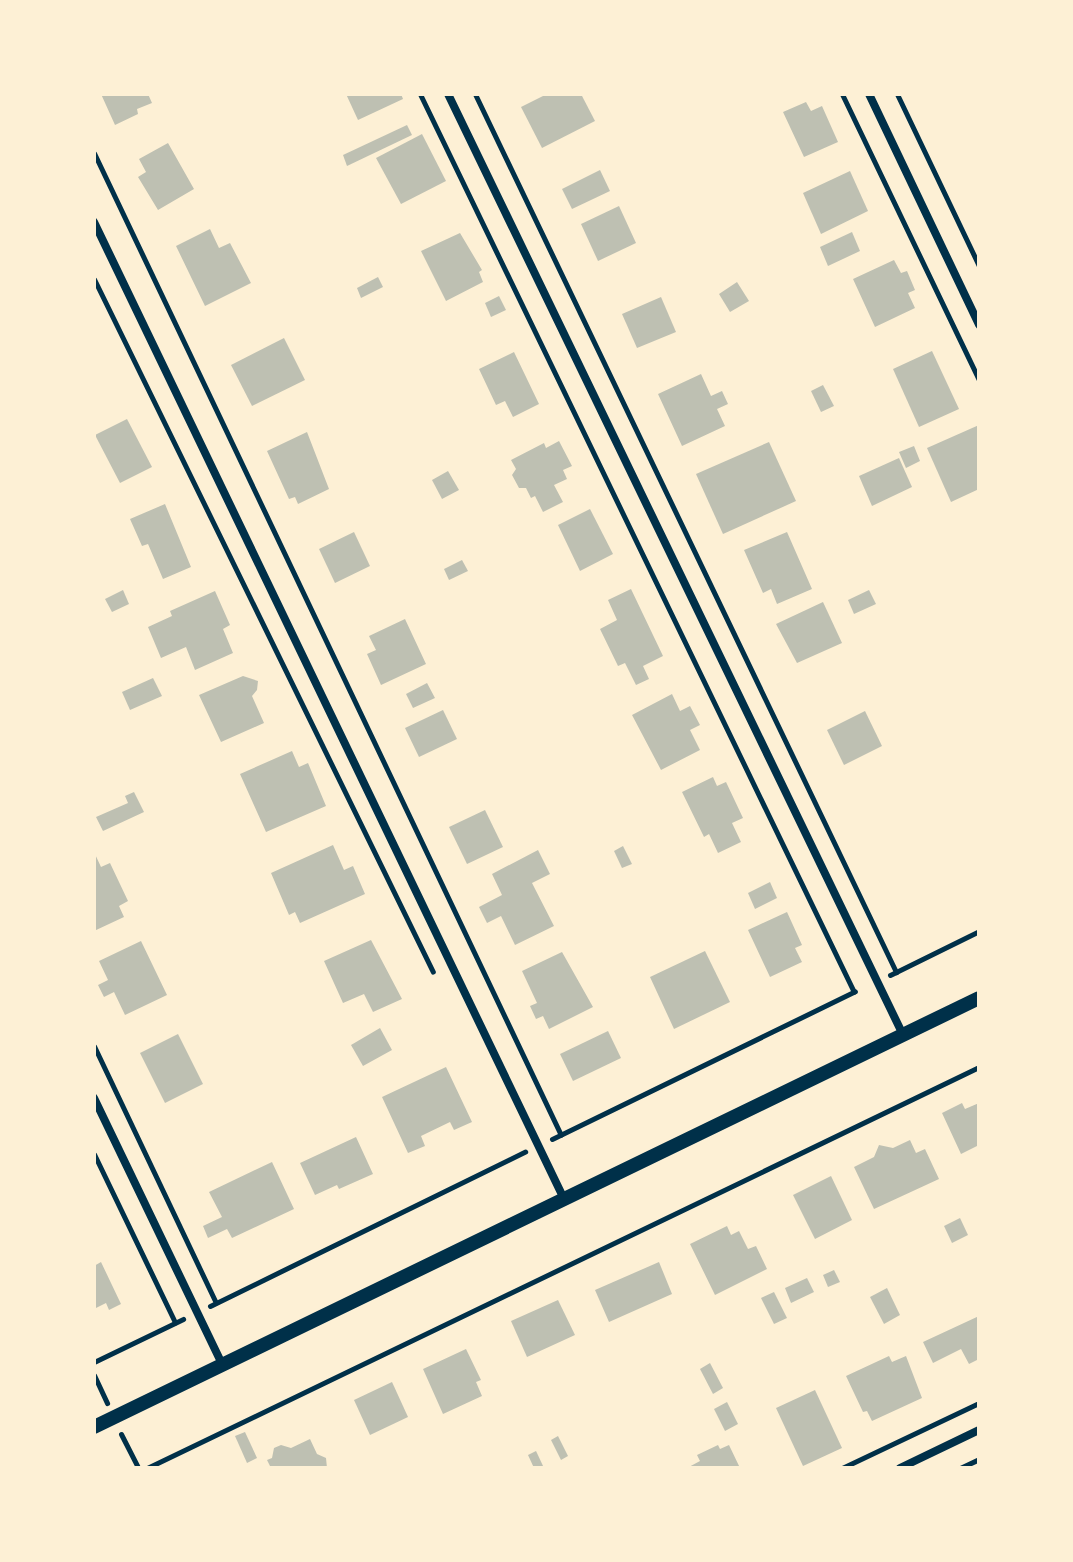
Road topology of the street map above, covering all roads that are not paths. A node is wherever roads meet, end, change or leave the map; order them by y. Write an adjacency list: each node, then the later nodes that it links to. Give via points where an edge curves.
1 (448, 94): 6 (street)
2 (869, 94): 4 (street)
3 (94, 222): 8 (street)
4 (979, 325)
5 (979, 998): 6 (street)
6 (903, 1036): 8 (street)
7 (94, 1098): 9 (street)
8 (564, 1199): 9 (street)
9 (222, 1364): 10 (street)
10 (94, 1427)
11 (979, 1430): 12 (street)
12 (900, 1468)

